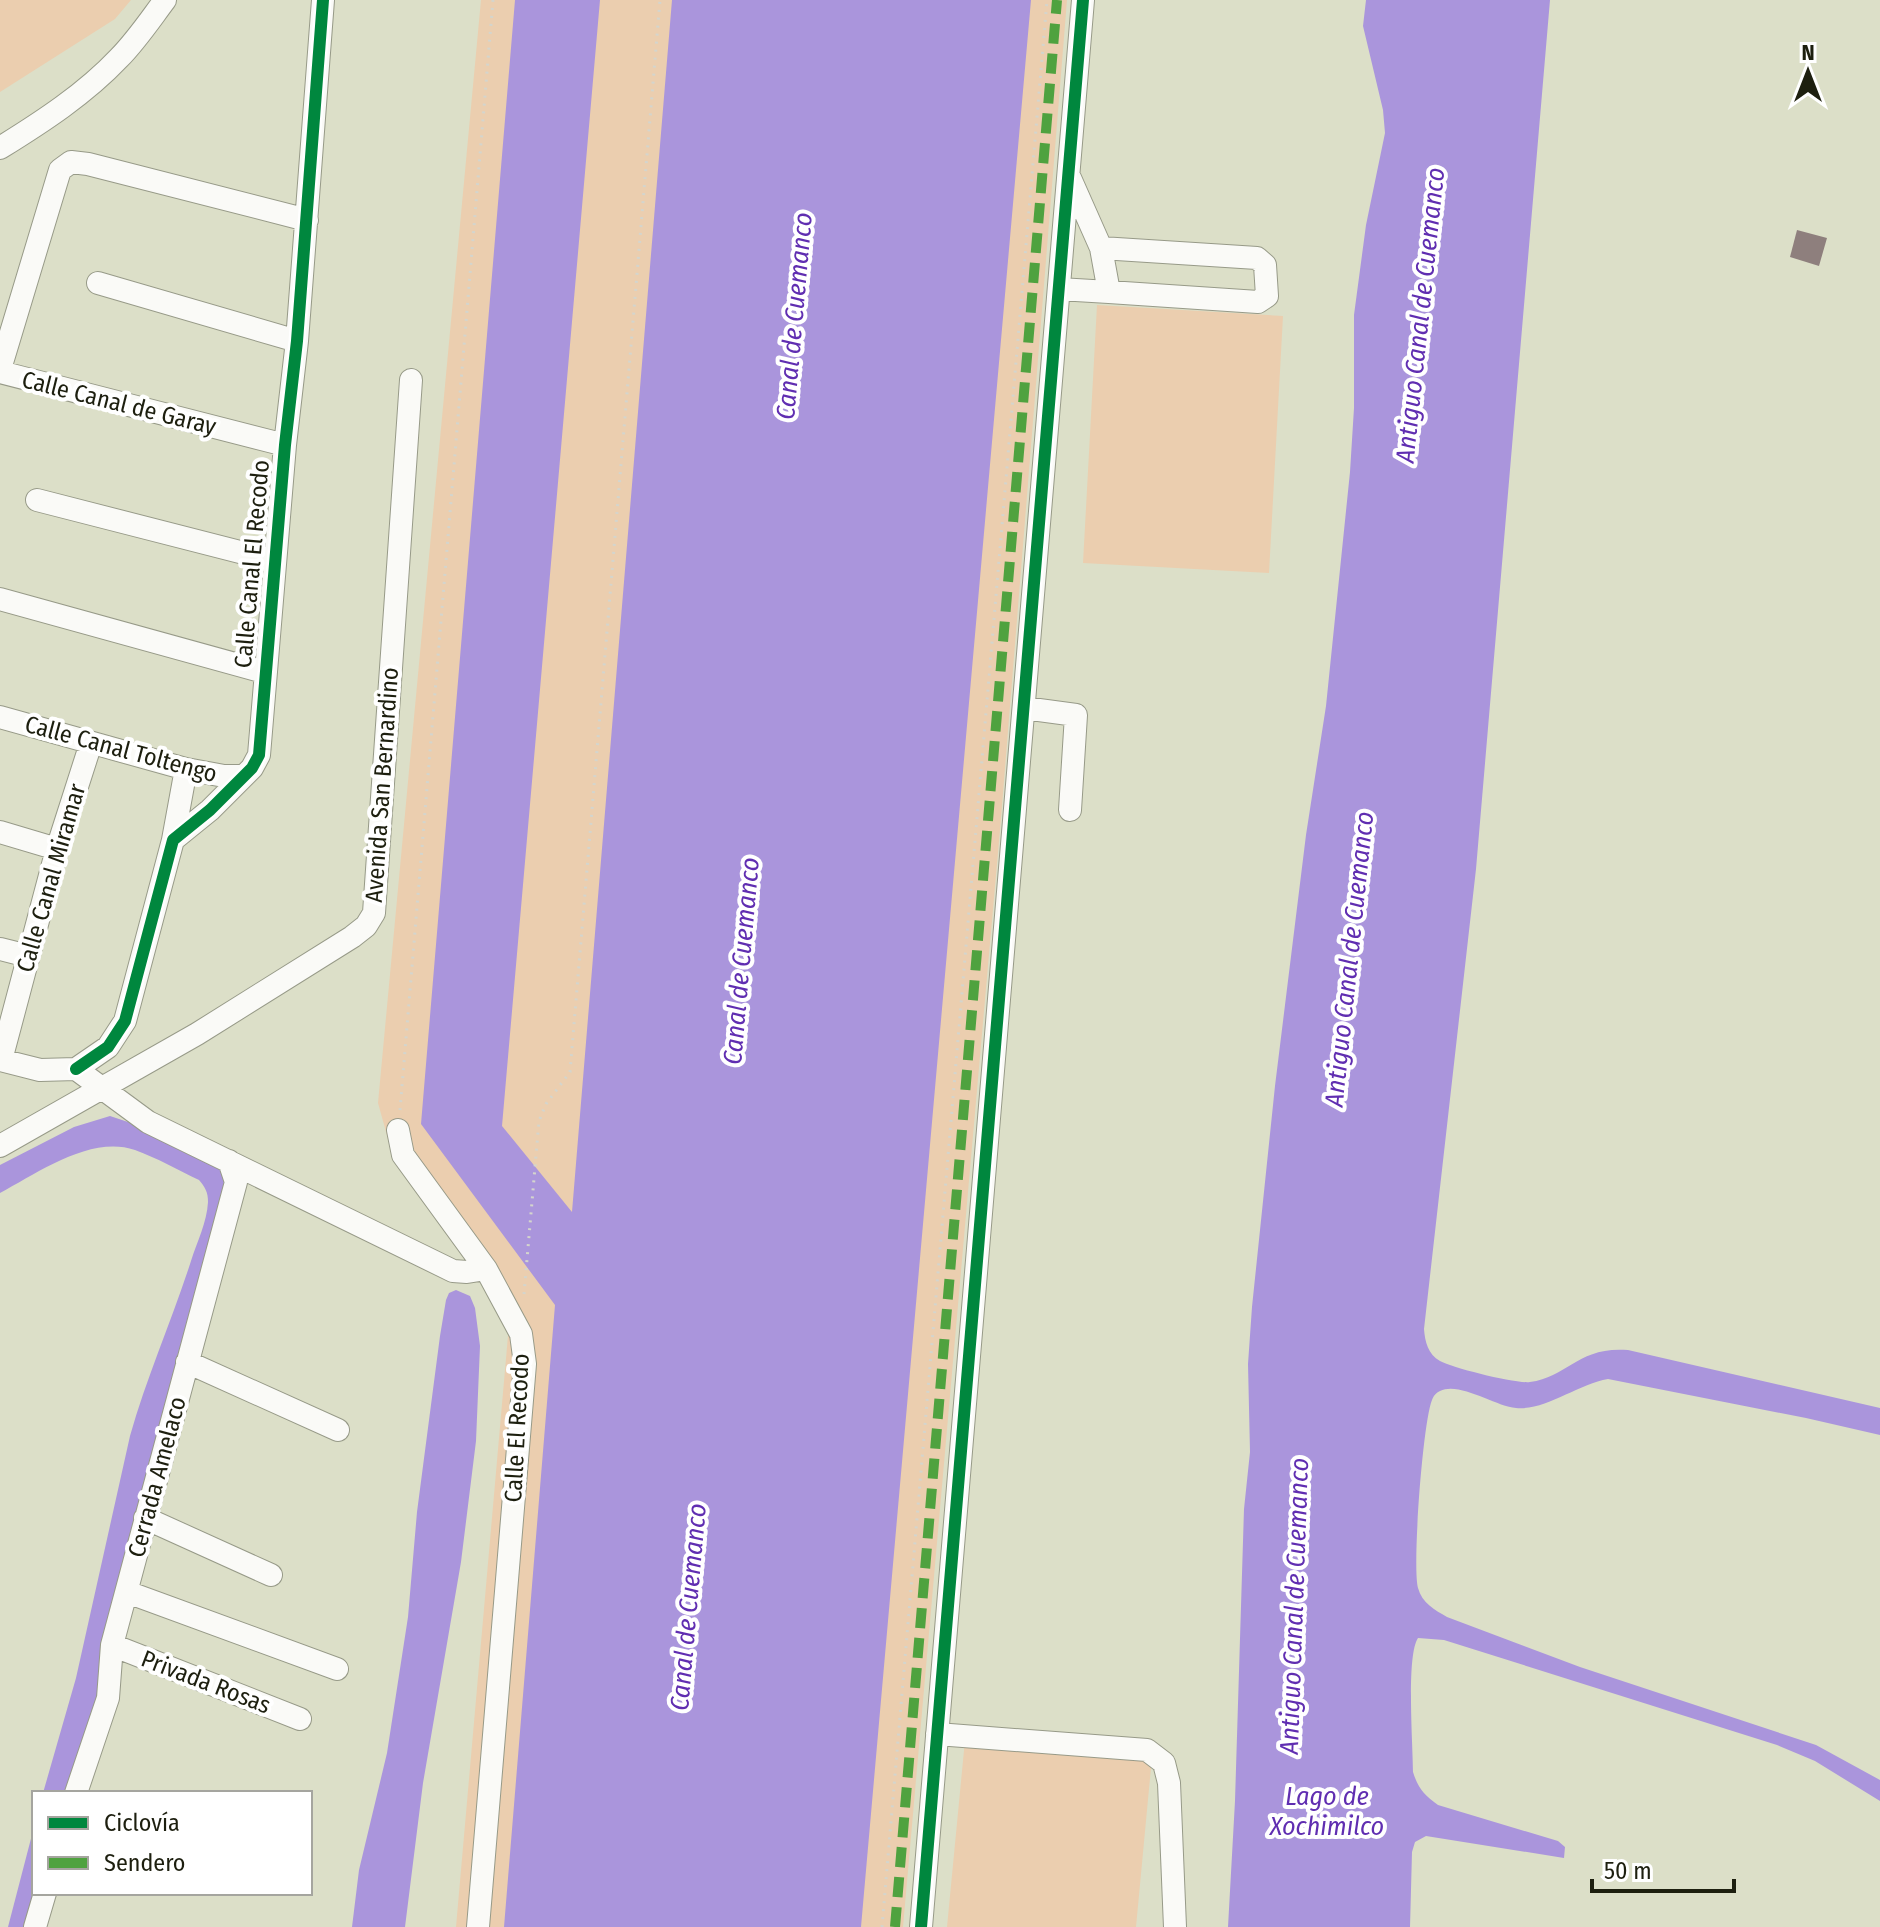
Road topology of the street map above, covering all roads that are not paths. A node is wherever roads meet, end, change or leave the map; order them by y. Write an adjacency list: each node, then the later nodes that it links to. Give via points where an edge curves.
1 (165, 0): 4 (street, via 92,83)
2 (323, 0): 6 (street, Calle Canal El Recodo)
3 (1083, 0): 5 (street)
4 (0, 148)
5 (1069, 175): 7 (street); 9 (street)
6 (307, 220): 11 (street, Calle Canal El Recodo); 12 (street, via 71,162 60,170)
7 (1101, 248): 10 (street); 10 (street, via 1257,258 1265,265 1267,296 1258,302)
8 (98, 283): 11 (street)
9 (1059, 289): 10 (street); 19 (street)
10 (1109, 292)
11 (297, 341): 14 (street, Calle Canal El Recodo)
12 (0, 370): 14 (street, Calle Canal de Garay)
13 (411, 380): 32 (street, Avenida San Bernardino, via 374,913 352,937)
14 (285, 445): 16 (street, Calle Canal El Recodo)
15 (37, 500): 16 (street)
16 (275, 561): 18 (street, Calle Canal El Recodo)
17 (0, 599): 18 (street)
18 (264, 672): 23 (street, Calle Canal El Recodo, via 259,755)
19 (1024, 708): 24 (street, via 1076,715); 45 (street)
20 (0, 717): 21 (street, Calle Canal Toltengo)
21 (91, 743): 22 (street, Calle Canal Toltengo); 27 (street, Calle Canal Miramar)
22 (186, 769): 23 (street, Calle Canal Toltengo); 26 (street)
23 (243, 776): 26 (street, Calle Canal El Recodo)
24 (1070, 810)
25 (0, 832): 27 (street)
26 (173, 840): 31 (street, via 125,1021 108,1047)
27 (57, 849): 29 (street, Calle Canal Miramar)
28 (0, 949): 29 (street)
29 (28, 956): 30 (street, Calle Canal Miramar)
30 (0, 1060): 31 (street, via 40,1070)
31 (76, 1069): 32 (street)
32 (103, 1090): 34 (street, Avenida San Bernardino); 35 (street)
33 (398, 1130): 36 (street, Calle El Recodo, via 403,1155)
34 (0, 1146)
35 (232, 1180): 36 (street, via 453,1271); 37 (street, Cerrada Amelaco)
36 (486, 1269): 49 (street, Calle El Recodo, via 521,1334 525,1364)
37 (187, 1362): 38 (street); 39 (street, Cerrada Amelaco)
38 (338, 1430)
39 (145, 1518): 40 (street); 41 (street, Cerrada Amelaco)
40 (271, 1575)
41 (127, 1592): 42 (street, Cerrada Amelaco); 43 (street)
42 (112, 1645): 44 (street, Privada Rosas); 46 (street, Cerrada Amelaco, via 108,1698)
43 (337, 1669)
44 (300, 1719)
45 (937, 1734): 50 (street); 51 (street, via 1147,1750 1164,1763)
46 (77, 1791)
47 (44, 1895): 48 (street)
48 (35, 1927)
49 (478, 1927)
50 (921, 1927)
51 (1175, 1927)

